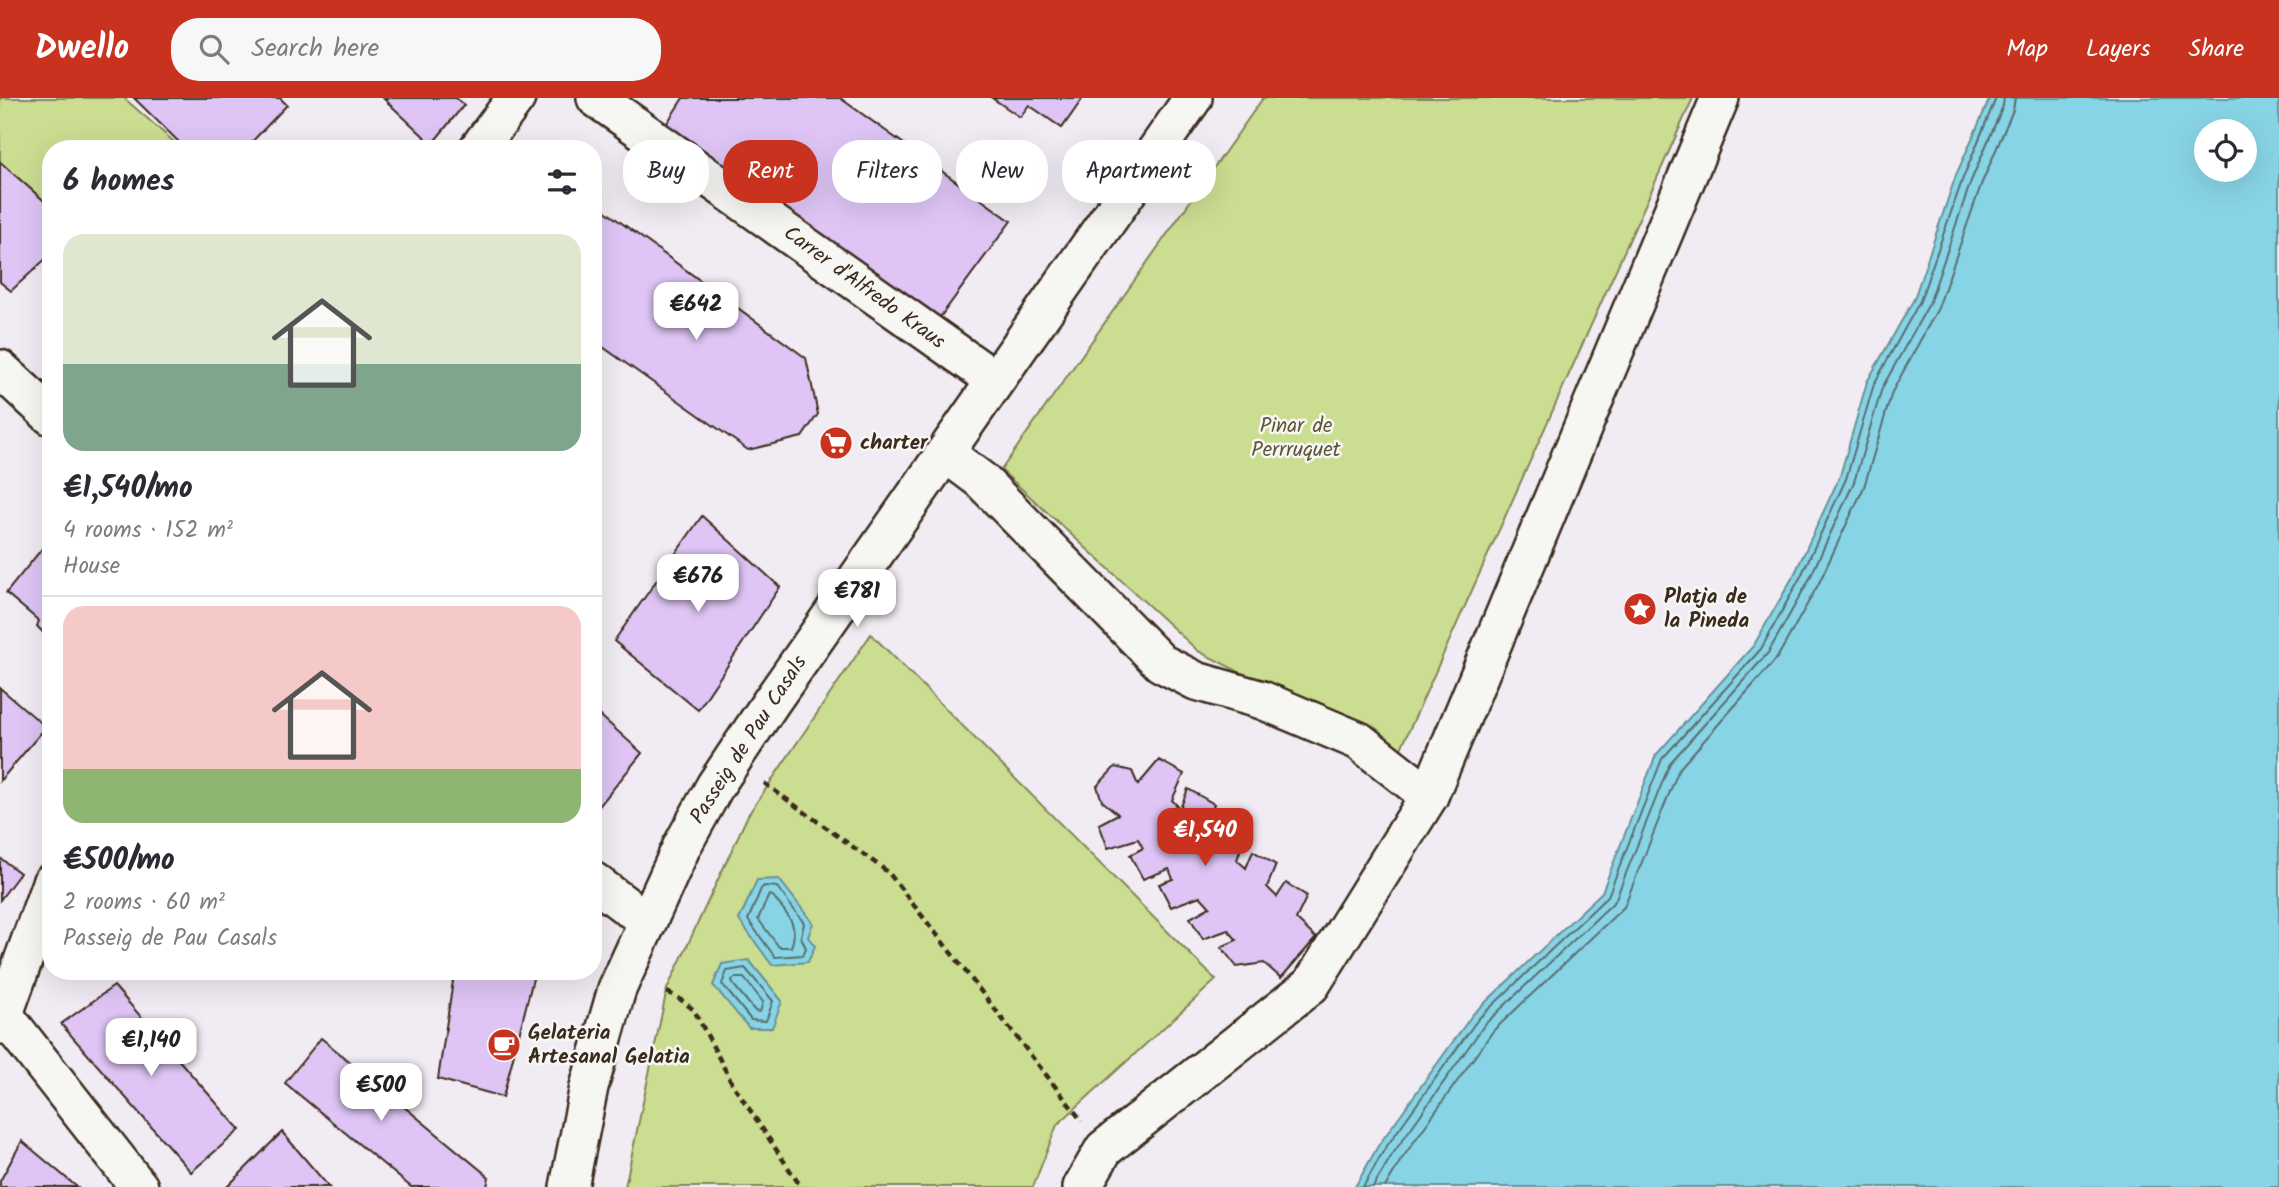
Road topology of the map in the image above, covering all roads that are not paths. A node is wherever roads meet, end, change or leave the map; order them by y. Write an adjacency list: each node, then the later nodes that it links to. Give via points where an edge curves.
1 (516, 98): 5 (street)
2 (1193, 98): 7 (street, Passeig de Pau Casals)
3 (1720, 98): 10 (street)
4 (604, 100): 7 (street, Carrer d'Alfredo Kraus)
5 (485, 140)
6 (0, 369): 8 (street)
7 (995, 380): 9 (street, Passeig de Pau Casals)
8 (42, 408)
9 (945, 453): 10 (street, via 982,480 1161,663 1196,681 1262,700 1359,741); 13 (street, Passeig de Pau Casals, via 742,744 682,846)
10 (1429, 796): 17 (street, via 1311,985 1104,1149)
11 (602, 888): 13 (street)
12 (42, 907): 14 (street)
13 (648, 918): 16 (street, Passeig de Pau Casals, via 617,989 589,1087)
14 (1, 1016): 15 (street)
15 (139, 1187)
16 (569, 1187)
17 (1082, 1187)

